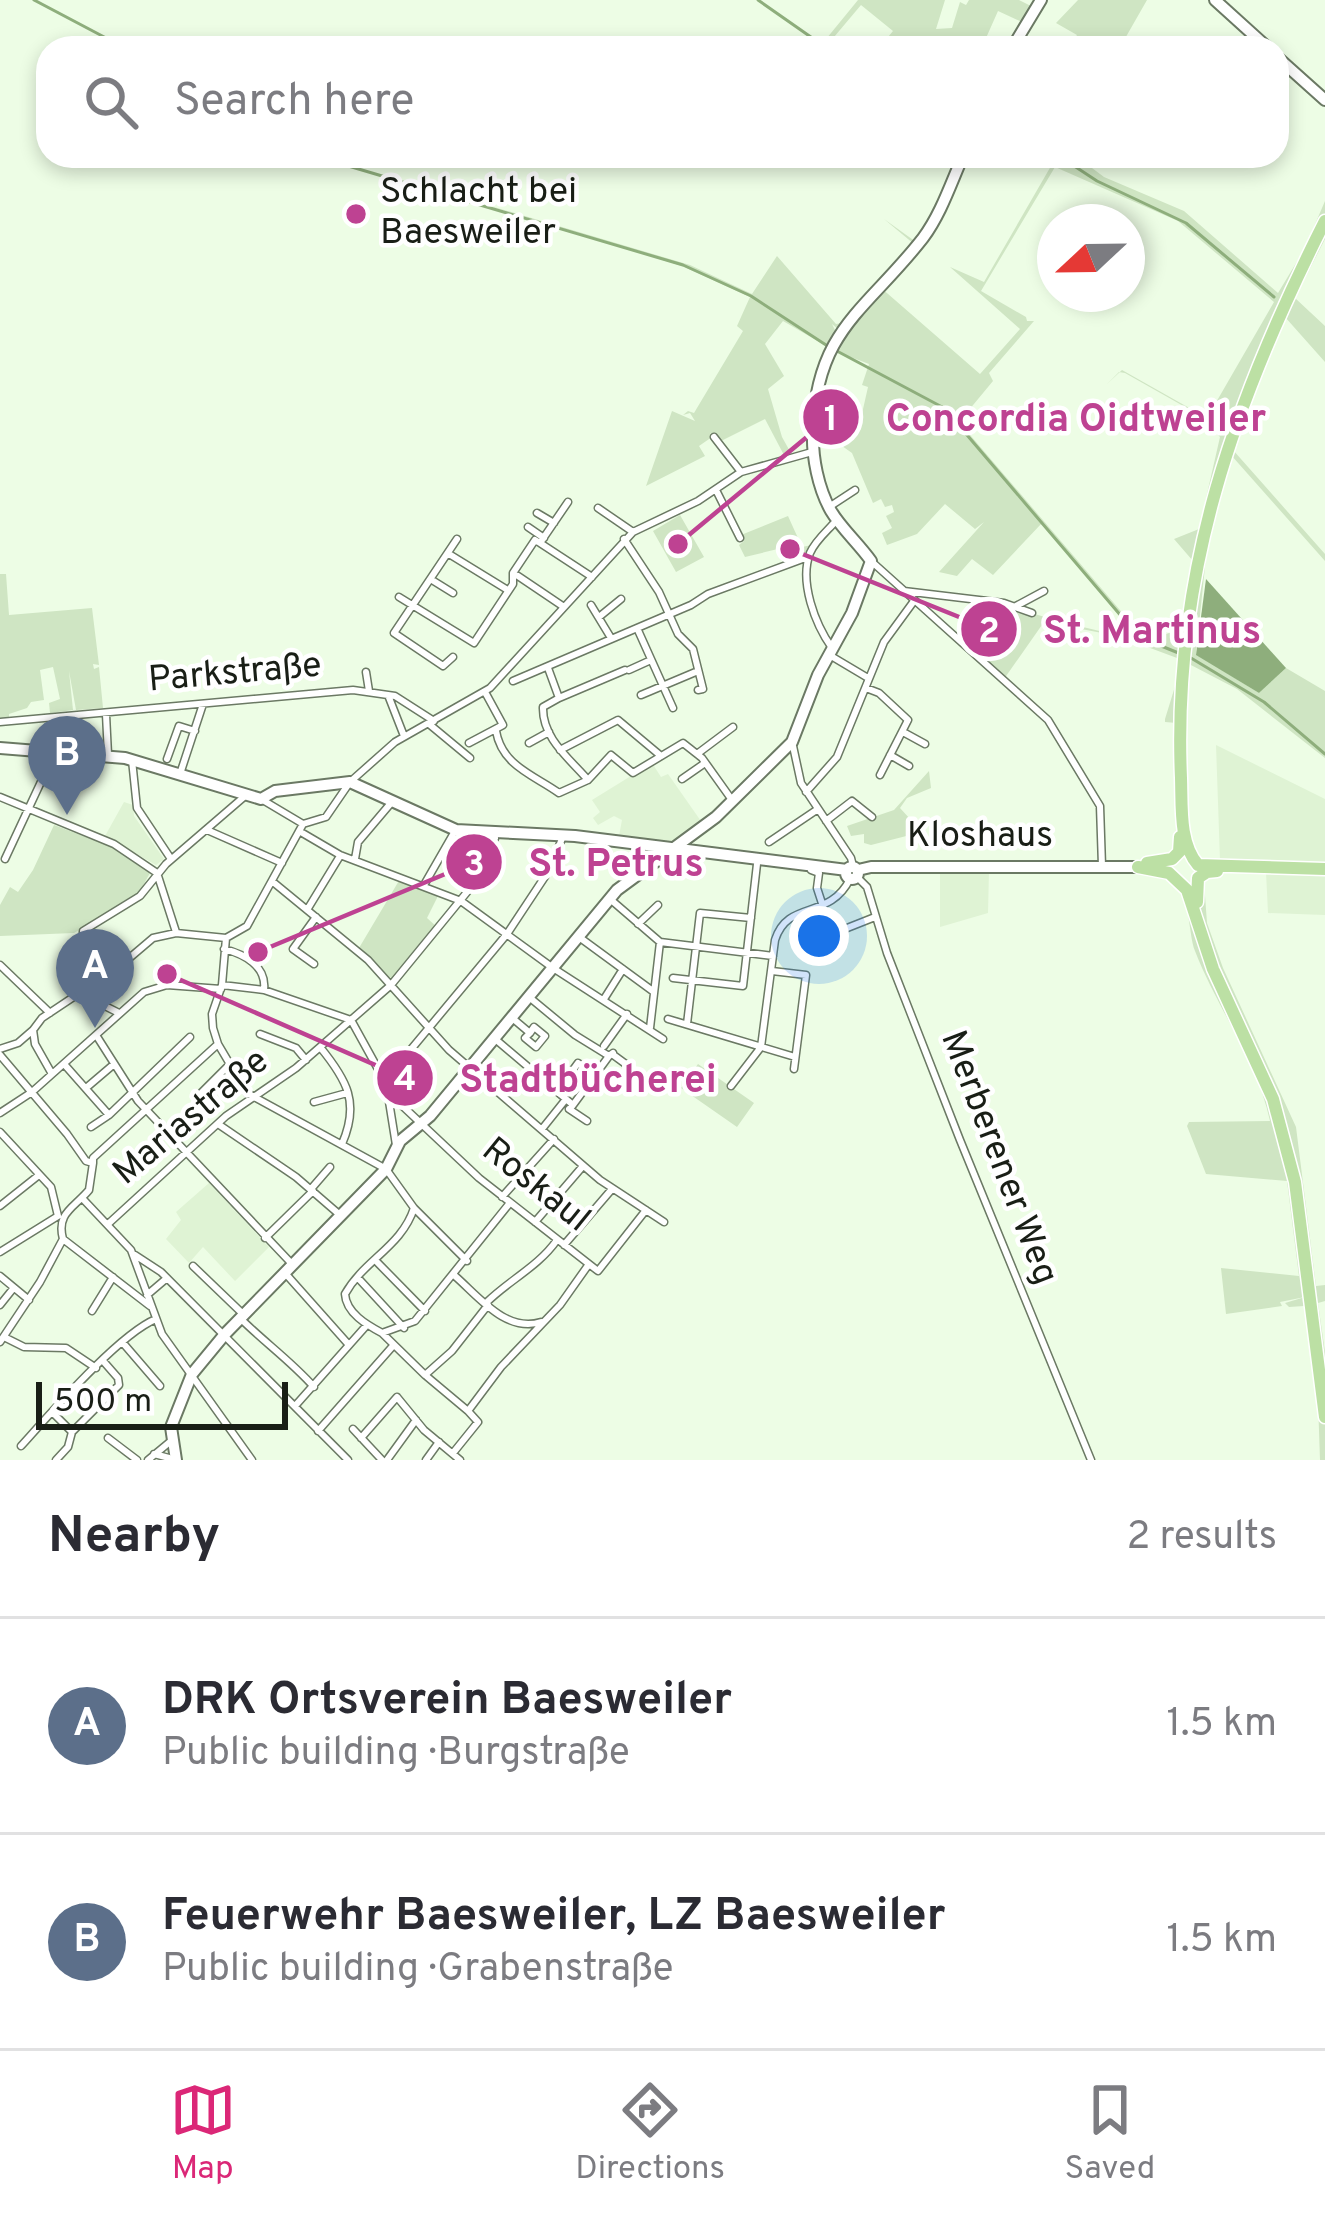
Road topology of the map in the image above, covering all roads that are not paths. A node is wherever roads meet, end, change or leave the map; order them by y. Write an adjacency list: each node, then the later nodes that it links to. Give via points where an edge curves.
1 (1042, 0): 3 (street)
2 (1215, 0): 4 (street)
3 (1020, 36)
4 (1255, 36)
5 (1289, 68): 6 (street)
6 (1325, 100)
7 (957, 168): 10 (street, via 928,230 831,346 816,394)
8 (1325, 221): 106 (main road, via 1244,395 1218,476 1185,651)
9 (714, 437): 11 (street)
10 (812, 452): 11 (street); 15 (street)
11 (741, 472): 12 (street)
12 (716, 490): 21 (street); 22 (street)
13 (855, 490): 15 (street)
14 (568, 502): 19 (street)
15 (829, 507): 18 (street)
16 (598, 508): 21 (street)
17 (537, 512): 19 (street)
18 (838, 519): 27 (street); 28 (street)
19 (554, 523): 25 (street)
20 (528, 526): 25 (street)
21 (633, 532): 24 (street)
22 (740, 538)
23 (457, 539): 26 (street)
24 (624, 539): 30 (street); 44 (street)
25 (542, 540): 30 (street); 32 (street, via 535,539)
26 (449, 554): 31 (street); 32 (street)
27 (808, 557): 44 (street); 48 (street, via 809,597)
28 (871, 561): 34 (street); 48 (street)
29 (518, 576): 42 (street)
30 (592, 577): 42 (street)
31 (432, 580): 35 (street); 40 (street)
32 (506, 590): 40 (street, via 474,643)
33 (1044, 591): 41 (street)
34 (904, 592): 38 (street); 41 (street)
35 (452, 593)
36 (399, 597): 40 (street)
37 (621, 599): 45 (street)
38 (914, 602): 54 (street); 126 (street, via 1048,720 1100,806)
39 (591, 605): 45 (street)
40 (414, 606): 49 (street, via 394,633 443,666)
41 (1016, 606): 43 (street)
42 (564, 607): 60 (street)
43 (1031, 613)
44 (669, 614): 46 (street); 52 (street)
45 (599, 617): 47 (street)
46 (637, 628): 47 (street); 50 (street)
47 (611, 638): 51 (street)
48 (830, 651): 54 (street); 77 (street)
49 (453, 657)
50 (651, 660): 56 (street); 63 (street)
51 (548, 668): 55 (street); 63 (street)
52 (698, 671): 56 (street); 59 (street)
53 (366, 672): 58 (street, Parkstraße)
54 (868, 678): 57 (street)
55 (513, 681)
56 (662, 686): 62 (street); 65 (street)
57 (866, 688): 75 (street, via 905,714); 98 (street, via 837,757)
58 (369, 691): 61 (street, Parkstraße); 64 (street, Parkstraße)
59 (698, 691)
60 (485, 692): 69 (street); 73 (street, via 502,722)
61 (388, 694): 69 (street, Parkstraße); 76 (street)
62 (641, 695)
63 (559, 698): 74 (street, via 537,709)
64 (203, 704): 66 (street, Parkstraße); 72 (street)
65 (673, 708)
66 (106, 713): 67 (street, Parkstraße); 85 (street, Parkstraße)
67 (0, 722)
68 (168, 722): 70 (street)
69 (431, 723): 76 (street); 88 (street, Parkstraße)
70 (179, 725): 72 (street); 91 (street)
71 (733, 727): 84 (street)
72 (195, 731): 93 (street)
73 (496, 731): 78 (street); 95 (street, via 519,769 562,794)
74 (549, 732): 79 (street); 82 (street)
75 (903, 732): 80 (street); 86 (street)
76 (404, 736): 97 (street)
77 (792, 742): 98 (street, Merberener Weg); 102 (street)
78 (469, 743)
79 (529, 743)
80 (925, 743)
81 (0, 748): 83 (street)
82 (560, 750): 87 (street, via 618,720); 95 (street)
83 (56, 751): 85 (street); 104 (street)
84 (697, 754): 87 (street, via 683,743); 90 (street)
85 (108, 755): 89 (street)
86 (890, 755): 92 (street); 94 (street)
87 (661, 756): 95 (street, via 633,772 611,755)
88 (470, 758)
89 (132, 760): 91 (street); 120 (street, via 137,808)
90 (705, 763): 96 (street); 102 (street)
91 (165, 764): 93 (street)
92 (909, 766)
93 (180, 775): 99 (street)
94 (880, 775)
95 (588, 779)
96 (682, 779)
97 (350, 782): 101 (street); 103 (street, Kloshaus); 109 (street, via 326,817)
98 (806, 792): 105 (street, Merberener Weg)
99 (245, 796): 101 (street); 110 (street)
100 (0, 797): 104 (street)
101 (261, 799): 109 (street)
102 (731, 800): 115 (street)
103 (391, 803): 111 (street, Kloshaus); 121 (street, via 358,842)
104 (28, 809): 119 (street); 132 (street, via 114,844)
105 (818, 809): 108 (street, Merberener Weg); 114 (street)
106 (1183, 813): 127 (main road, via 1176,856); 128 (main road, via 1196,855); 129 (main road)
107 (872, 817): 108 (street, via 852,801)
108 (826, 821): 131 (street, Merberener Weg)
109 (301, 828): 118 (street); 123 (street)
110 (207, 830): 120 (street); 123 (street)
111 (456, 830): 112 (street, Kloshaus); 134 (street)
112 (495, 835): 113 (street, Kloshaus); 136 (street, Mariastraße)
113 (563, 836): 116 (street, Kloshaus); 146 (street)
114 (770, 842)
115 (691, 843): 117 (street, Kloshaus); 131 (street, Kloshaus)
116 (641, 844): 117 (street, Kloshaus); 125 (street, via 651,851)
117 (674, 848): 125 (street)
118 (340, 855): 121 (street); 139 (street)
119 (5, 859)
120 (171, 859): 132 (street)
121 (355, 860): 134 (street)
122 (742, 862): 124 (street)
123 (282, 863): 133 (street)
124 (757, 864): 138 (street, via 816,870); 143 (street)
125 (649, 866): 135 (street)
126 (1102, 867): 127 (street, Kloshaus); 131 (street, Kloshaus)
127 (1138, 867): 129 (street, Kloshaus); 142 (main road, via 1180,880)
128 (1239, 867): 129 (main road); 130 (main road); 142 (main road, via 1198,878)
129 (1188, 868): 142 (main road)
130 (1325, 869)
131 (854, 872): 138 (street); 140 (street, Merberener Weg)
132 (157, 873): 145 (street); 156 (street, via 140,896 83,931)
133 (273, 882): 139 (street); 147 (street, via 247,926)
134 (424, 885): 136 (street)
135 (610, 899): 144 (street); 148 (street)
136 (461, 901): 146 (street); 162 (street, Mariastraße)
137 (658, 905): 144 (street)
138 (824, 908): 140 (street, via 832,934); 153 (street, via 785,921)
139 (307, 910): 141 (street)
140 (876, 916): 312 (street, Merberener Weg)
141 (316, 917): 154 (street, via 293,949); 162 (street)
142 (1197, 917): 292 (main road, via 1273,1099)
143 (751, 918): 150 (street, via 700,913); 152 (street)
144 (638, 924): 149 (street)
145 (176, 933): 147 (street); 156 (street, via 153,938)
146 (507, 934): 157 (street); 176 (street)
147 (226, 938): 151 (street)
148 (579, 938): 157 (street); 158 (street)
149 (659, 942): 150 (street); 165 (street)
150 (696, 946): 152 (street); 161 (street)
151 (224, 949): 163 (street); 164 (street, via 258,966)
152 (748, 952): 153 (street); 161 (street, via 743,986)
153 (772, 956): 159 (street)
154 (314, 964)
155 (0, 965): 169 (street)
156 (120, 966): 166 (street)
157 (553, 968): 167 (street); 168 (street)
158 (622, 969): 165 (street); 168 (street)
159 (771, 971): 187 (street); 192 (street, via 806,975)
160 (673, 978): 161 (street)
161 (693, 980): 175 (street)
162 (391, 986): 174 (street, Mariastraße); 176 (street)
163 (221, 987): 164 (street); 170 (street, via 160,986); 185 (street, via 212,1014)
164 (264, 990): 174 (street)
165 (655, 992): 177 (street)
166 (81, 994): 169 (street); 170 (street)
167 (528, 996): 172 (street); 188 (street)
168 (604, 999): 171 (street)
169 (50, 1012): 178 (street)
170 (119, 1013): 181 (street)
171 (627, 1014): 177 (street); 188 (street)
172 (511, 1018): 179 (street); 183 (street)
173 (668, 1019): 175 (street)
174 (351, 1020): 186 (street, Mariastraße); 204 (street, Roskaul)
175 (687, 1024): 187 (street)
176 (428, 1029): 190 (street); 198 (street)
177 (650, 1029): 184 (street)
178 (33, 1030): 189 (street); 201 (street)
179 (530, 1033)
180 (260, 1034): 193 (street)
181 (96, 1036): 194 (street); 196 (street)
182 (190, 1037): 208 (street)
183 (494, 1038): 198 (street); 212 (street)
184 (663, 1039)
185 (218, 1044): 195 (street); 215 (street)
186 (320, 1047): 193 (street, Mariastraße); 209 (street)
187 (761, 1047): 192 (street); 205 (street)
188 (602, 1048): 191 (street)
189 (0, 1052): 207 (street)
190 (408, 1054): 200 (street); 204 (street)
191 (610, 1055): 197 (street); 203 (street)
192 (795, 1057): 199 (street)
193 (306, 1060): 211 (street, Mariastraße)
194 (64, 1064): 201 (street); 206 (street)
195 (230, 1064): 210 (street); 211 (street)
196 (112, 1065): 206 (street); 208 (street)
197 (627, 1065)
198 (470, 1067): 220 (street); 222 (street)
199 (794, 1069)
200 (425, 1073)
201 (52, 1074): 207 (street)
202 (581, 1074): 203 (street)
203 (592, 1080): 214 (street)
204 (385, 1086): 220 (street, Roskaul); 227 (street)
205 (730, 1086)
206 (86, 1088): 217 (street)
207 (32, 1092): 216 (street); 229 (street)
208 (131, 1093): 215 (street); 217 (street)
209 (346, 1093): 213 (street); 226 (street, via 353,1118)
210 (196, 1098)
211 (253, 1098): 219 (street, Mariastraße); 226 (street)
212 (564, 1101): 214 (street); 222 (street)
213 (314, 1102)
214 (572, 1107): 218 (street)
215 (146, 1111): 228 (street); 229 (street)
216 (0, 1113)
217 (109, 1115): 221 (street)
218 (587, 1121)
219 (218, 1124): 228 (street, Mariastraße); 235 (street)
220 (422, 1124): 227 (street); 237 (street, Roskaul)
221 (91, 1126)
222 (542, 1129): 224 (street)
223 (0, 1132): 225 (street)
224 (554, 1139): 230 (street); 237 (street)
225 (3, 1142): 233 (street)
226 (342, 1144): 232 (street)
227 (396, 1145): 232 (street)
228 (188, 1154): 246 (street, Mariastraße); 248 (street)
229 (93, 1163): 236 (street)
230 (583, 1166): 234 (street); 244 (street)
231 (330, 1167): 235 (street)
232 (386, 1169): 239 (street); 242 (street)
233 (40, 1174): 238 (street); 241 (street)
234 (613, 1188): 240 (street); 249 (street)
235 (312, 1190): 242 (street); 248 (street)
236 (82, 1198): 241 (street); 246 (street)
237 (506, 1200): 244 (street, Roskaul); 253 (street)
238 (0, 1206)
239 (414, 1208): 252 (street, via 406,1230); 253 (street)
240 (646, 1210): 245 (street); 254 (street, Roskaul, via 598,1271)
241 (61, 1213): 243 (street); 247 (street)
242 (341, 1216): 256 (street)
243 (50, 1222): 247 (street); 250 (street)
244 (534, 1222): 249 (street, Roskaul)
245 (664, 1222)
246 (107, 1224): 251 (street)
247 (61, 1236): 260 (street); 265 (street)
248 (265, 1238): 256 (street)
249 (560, 1243): 254 (street, Roskaul); 266 (street)
250 (0, 1252)
251 (134, 1256): 261 (street); 264 (street)
252 (375, 1260): 257 (street); 269 (street)
253 (467, 1262): 258 (street)
254 (589, 1264): 272 (street)
255 (193, 1266): 271 (street)
256 (288, 1269): 271 (street); 280 (street)
257 (357, 1276): 274 (street, via 345,1301); 275 (street)
258 (454, 1276): 266 (street); 269 (street)
259 (0, 1277): 262 (street)
260 (113, 1277): 263 (street); 268 (street)
261 (167, 1278): 264 (street); 277 (street)
262 (12, 1290): 265 (street); 267 (street)
263 (135, 1294): 264 (street); 270 (street)
264 (150, 1294): 270 (street)
265 (29, 1300): 278 (street)
266 (487, 1304): 273 (street); 286 (street)
267 (0, 1305)
268 (92, 1311)
269 (424, 1311): 275 (street)
270 (154, 1315): 279 (street); 285 (street)
271 (242, 1316): 277 (street); 288 (street)
272 (544, 1321): 273 (street); 282 (street)
273 (510, 1322): 282 (street)
274 (366, 1326): 276 (street); 280 (street)
275 (404, 1328): 276 (street)
276 (382, 1333): 281 (street)
277 (225, 1334): 285 (street); 289 (street)
278 (2, 1340): 284 (street, via 66,1348)
279 (123, 1343): 283 (street); 287 (street)
280 (350, 1345): 288 (street)
281 (392, 1347): 286 (street); 295 (street)
282 (517, 1349): 290 (street)
283 (104, 1361): 284 (street); 296 (street, via 119,1385)
284 (96, 1368): 291 (street)
285 (192, 1374): 299 (street); 307 (street)
286 (425, 1375): 290 (street)
287 (160, 1387)
288 (314, 1387): 289 (street)
289 (295, 1406): 295 (street)
290 (468, 1411): 302 (street, via 478,1422)
291 (52, 1412): 296 (street); 301 (street)
292 (1325, 1417)
293 (416, 1420): 298 (street, via 397,1397); 300 (street); 309 (street)
294 (353, 1430): 298 (street)
295 (318, 1431): 308 (street)
296 (72, 1432): 305 (street)
297 (108, 1438): 306 (street)
298 (362, 1438): 309 (street)
299 (171, 1441): 303 (street); 304 (street)
300 (439, 1442): 302 (street); 310 (street)
301 (21, 1445)
302 (453, 1454): 311 (street)
303 (151, 1457): 304 (street)
304 (173, 1459)
305 (56, 1460)
306 (136, 1460)
307 (252, 1460)
308 (348, 1460)
309 (384, 1460)
310 (427, 1460)
311 (460, 1460)
312 (1091, 1460)

